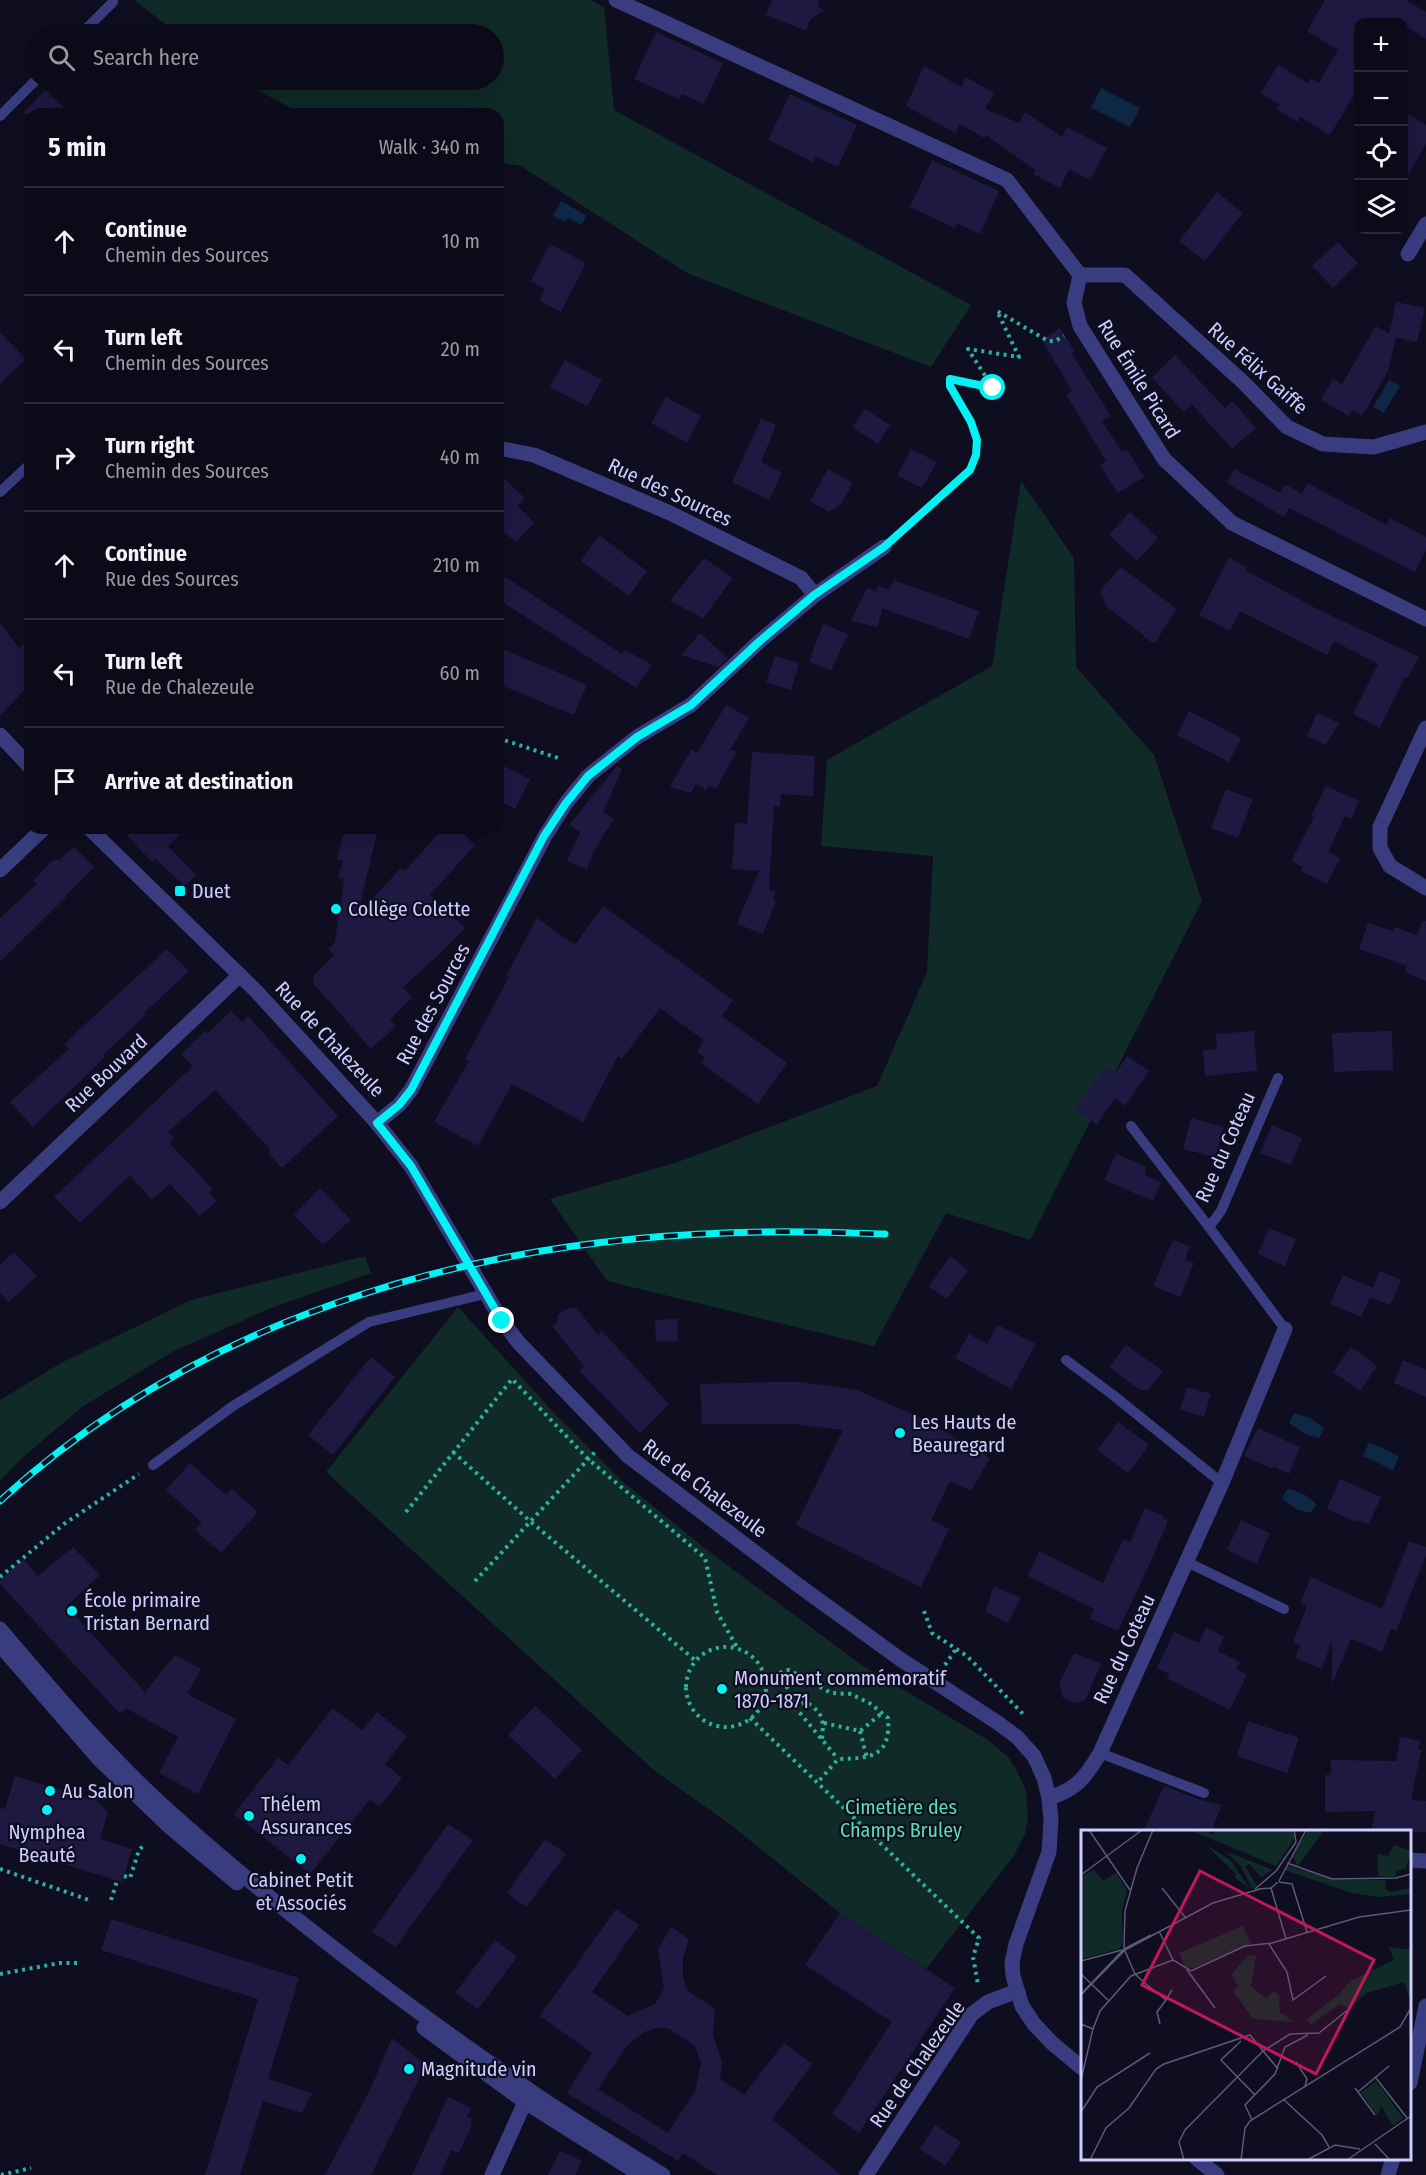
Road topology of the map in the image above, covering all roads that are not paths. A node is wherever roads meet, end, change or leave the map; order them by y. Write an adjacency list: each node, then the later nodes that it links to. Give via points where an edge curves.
1 (616, 0): 8 (street, via 1007,180)
2 (113, 2): 3 (lane)
3 (91, 24)
4 (26, 90): 5 (lane)
5 (0, 116)
6 (1426, 224): 7 (street)
7 (1408, 254)
8 (1080, 275): 9 (street, Rue Félix Gaiffe, via 1125,275 1287,427 1323,444 1374,447); 15 (street, Rue Émile Picard, via 1074,303 1080,326 1164,459 1232,523)
9 (1426, 432)
10 (504, 449): 14 (street, Rue des Sources, via 534,455 670,513 801,578)
11 (24, 470): 12 (lane)
12 (0, 492)
13 (884, 547): 14 (street, Rue des Sources)
14 (814, 595): 25 (street, Rue des Sources, via 691,705 637,737 588,776 544,836 411,1090)
15 (1426, 619)
16 (1426, 728): 22 (street, via 1380,827 1380,848 1390,866)
17 (0, 735): 18 (street)
18 (24, 761)
19 (38, 834): 21 (street)
20 (95, 834): 23 (street, Rue de Chalezeule)
21 (0, 870)
22 (1426, 888)
23 (240, 975): 25 (street, Rue de Chalezeule); 27 (street, Rue Bouvard)
24 (1278, 1078): 28 (lane, Rue du Coteau, via 1221,1211)
25 (377, 1123): 29 (street, Rue de Chalezeule, via 411,1166)
26 (1131, 1126): 28 (lane)
27 (0, 1202)
28 (1209, 1227): 30 (lane, Rue du Coteau)
29 (485, 1294): 32 (lane, via 369,1322 233,1406); 40 (street, Rue de Chalezeule, via 519,1343 628,1456 872,1639 1017,1737 1034,1756)
30 (1285, 1329): 33 (street, Rue du Coteau)
31 (1066, 1360): 33 (lane)
32 (153, 1465)
33 (1222, 1483): 34 (street, Rue du Coteau)
34 (1187, 1562): 35 (lane); 38 (street, Rue du Coteau)
35 (1284, 1609)
36 (0, 1629): 45 (street, via 101,1745 159,1802 343,1955)
37 (0, 1645): 45 (street, via 99,1759 171,1828 356,1977)
38 (1100, 1753): 39 (lane); 40 (street, Rue du Coteau, via 1076,1787)
39 (1204, 1793)
40 (1049, 1798): 41 (street, Rue de Chalezeule, via 1049,1852 1012,1963)
41 (1017, 1991): 43 (street, via 1034,2024); 51 (street, Rue de Chalezeule, via 988,2002 972,2014)
42 (1426, 2006): 44 (street)
43 (1081, 2066)
44 (1411, 2078)
45 (528, 2096): 48 (street); 49 (street); 50 (street)
46 (1198, 2160): 52 (street)
47 (1392, 2160): 53 (street)
48 (492, 2175)
49 (641, 2175)
50 (663, 2175)
51 (866, 2175)
52 (1217, 2175)
53 (1388, 2175)

